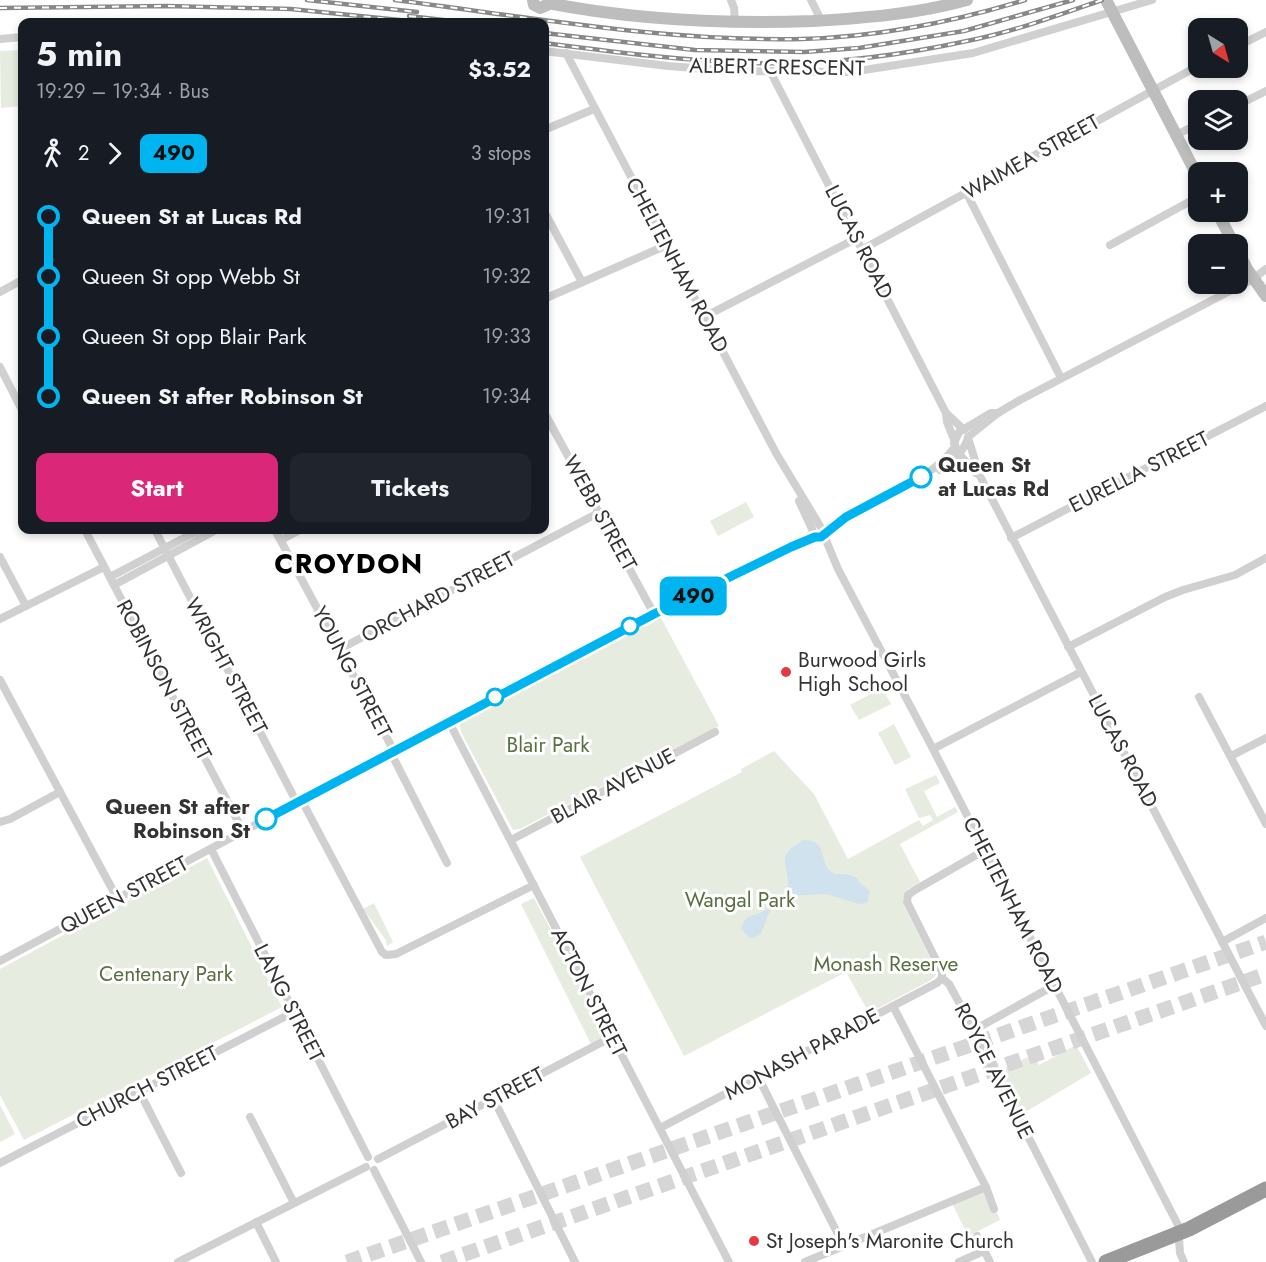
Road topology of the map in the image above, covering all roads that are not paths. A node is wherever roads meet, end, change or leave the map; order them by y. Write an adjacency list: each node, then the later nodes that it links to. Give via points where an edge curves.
1 (532, 0): 6 (main road, via 540,8)
2 (731, 0): 9 (street)
3 (811, 0): 8 (street)
4 (967, 0): 8 (main road, via 880,17)
5 (1152, 0): 7 (street, ALBERT CRESCENT)
6 (548, 2): 9 (main road, via 621,14)
7 (1109, 6): 16 (street, ALBERT CRESCENT, via 972,53 851,72); 18 (main road)
8 (821, 20): 9 (main road)
9 (735, 23)
10 (1266, 32): 13 (street)
11 (18, 37): 12 (street)
12 (0, 39)
13 (1248, 41)
14 (549, 51): 15 (street, ALBERT CRESCENT)
15 (566, 53): 16 (street, ALBERT CRESCENT, via 668,66); 21 (street, CHELTENHAM ROAD)
16 (770, 71): 29 (street, LUCAS ROAD)
17 (1188, 71): 18 (street, WAIMEA STREET)
18 (1152, 90): 24 (main road); 26 (street, WAIMEA STREET)
19 (1266, 91): 20 (street)
20 (1248, 100)
21 (594, 109): 22 (street); 30 (street, CHELTENHAM ROAD)
22 (549, 128)
23 (1188, 129): 24 (street)
24 (1176, 135): 25 (main road)
25 (1190, 162)
26 (966, 192): 32 (street, WAIMEA STREET); 43 (street)
27 (1188, 202): 31 (street)
28 (549, 220): 37 (street)
29 (857, 238): 32 (street, LUCAS ROAD); 41 (street)
30 (667, 245): 37 (street); 41 (street, CHELTENHAM ROAD)
31 (1110, 245)
32 (863, 249): 46 (street, LUCAS ROAD)
33 (1248, 263): 35 (main road)
34 (1266, 269): 35 (street, QUEEN STREET)
35 (1260, 277): 39 (main road); 43 (street, QUEEN STREET)
36 (18, 282): 38 (street)
37 (582, 282): 40 (street)
38 (0, 292)
39 (1266, 296)
40 (549, 297)
41 (704, 317): 52 (street, CHELTENHAM ROAD)
42 (0, 367): 44 (street)
43 (1061, 378): 48 (street, QUEEN STREET)
44 (18, 395)
45 (1266, 406): 59 (street, EURELLA STREET)
46 (946, 413): 48 (street, LUCAS ROAD); 49 (street, LUCAS ROAD)
47 (549, 421): 51 (street, WEBB STREET)
48 (966, 434): 49 (street, QUEEN STREET, via 958,432); 50 (street, LUCAS ROAD)
49 (957, 449): 50 (street, LUCAS ROAD); 52 (street, QUEEN STREET, via 921,477)
50 (980, 476): 59 (street, LUCAS ROAD)
51 (600, 512): 67 (street, WEBB STREET); 70 (street, ORCHARD STREET)
52 (818, 531): 67 (street, QUEEN STREET); 77 (street, CHELTENHAM ROAD)
53 (87, 534): 64 (street, ROBINSON STREET)
54 (157, 534): 61 (street, WRIGHT STREET)
55 (193, 534): 61 (street)
56 (206, 534): 61 (street)
57 (278, 534): 60 (street, YOUNG STREET)
58 (292, 534): 60 (street)
59 (1011, 538): 69 (street, LUCAS ROAD)
60 (281, 540): 70 (street, YOUNG STREET)
61 (166, 551): 65 (street); 81 (street, WRIGHT STREET)
62 (0, 557): 66 (street)
63 (1266, 558): 69 (street, via 1235,575 1165,597)
64 (104, 567): 65 (street, ROBINSON STREET); 66 (street)
65 (112, 581): 84 (street, ROBINSON STREET)
66 (26, 606): 68 (street)
67 (654, 614): 74 (street, QUEEN STREET)
68 (0, 619)
69 (1068, 647): 71 (street, LUCAS ROAD)
70 (340, 649): 78 (street, YOUNG STREET)
71 (1081, 672): 77 (street); 92 (street, LUCAS ROAD)
72 (0, 680): 80 (street)
73 (1199, 696): 79 (street)
74 (449, 722): 78 (street, QUEEN STREET); 85 (street, ACTON STREET)
75 (715, 732): 85 (street, BLAIR AVENUE)
76 (1266, 738): 79 (street)
77 (933, 749): 87 (street, CHELTENHAM ROAD)
78 (393, 752): 81 (street, QUEEN STREET); 88 (street, YOUNG STREET)
79 (1231, 756): 83 (street)
80 (60, 792): 82 (street); 90 (street)
81 (299, 802): 84 (street, QUEEN STREET); 89 (street, WRIGHT STREET, via 382,952 390,955)
82 (0, 822)
83 (1266, 824)
84 (243, 831): 86 (street, QUEEN STREET)
85 (511, 840): 89 (street, ACTON STREET)
86 (211, 849): 90 (street, QUEEN STREET); 97 (street, LANG STREET)
87 (985, 850): 94 (street, ROYCE AVENUE, via 908,895 908,906); 95 (street, CHELTENHAM ROAD)
88 (447, 863)
89 (534, 885): 100 (street, ACTON STREET)
90 (117, 898): 93 (street, QUEEN STREET)
91 (1266, 918): 92 (street)
92 (1222, 942): 98 (street, LUCAS ROAD)
93 (0, 961)
94 (942, 978): 96 (street, MONASH PARADE); 99 (street, ROYCE AVENUE)
95 (1055, 985): 99 (street); 116 (street, CHELTENHAM ROAD, via 1178,1225)
96 (893, 1006): 101 (street, MONASH PARADE); 109 (street)
97 (294, 1012): 102 (street, CHURCH STREET); 107 (street, LANG STREET)
98 (1266, 1026)
99 (974, 1030): 127 (street, ROYCE AVENUE)
100 (612, 1037): 103 (street, BAY STREET); 105 (street, ACTON STREET)
101 (758, 1077): 105 (street, MONASH PARADE); 117 (street)
102 (139, 1091): 106 (street, CHURCH STREET); 108 (street)
103 (493, 1098): 107 (street, BAY STREET, via 378,1159 373,1156); 122 (street)
104 (250, 1117): 112 (street)
105 (660, 1128): 123 (street, ACTON STREET)
106 (0, 1163)
107 (369, 1164): 112 (street); 121 (street, LANG STREET)
108 (181, 1173)
109 (986, 1187): 113 (street); 117 (street)
110 (1266, 1189): 116 (highway)
111 (1266, 1201): 116 (highway)
112 (294, 1203): 114 (street)
113 (994, 1209)
114 (256, 1222): 119 (street); 120 (street)
115 (976, 1236): 118 (street)
116 (1179, 1239): 128 (highway); 129 (highway); 130 (street, CHELTENHAM ROAD)
117 (844, 1246): 124 (street)
118 (984, 1251): 125 (street); 126 (street)
119 (178, 1262)
120 (276, 1262)
121 (421, 1262)
122 (575, 1262)
123 (729, 1262)
124 (805, 1262)
125 (959, 1262)
126 (990, 1262)
127 (1092, 1262)
128 (1106, 1262)
129 (1132, 1262)
130 (1184, 1262)

